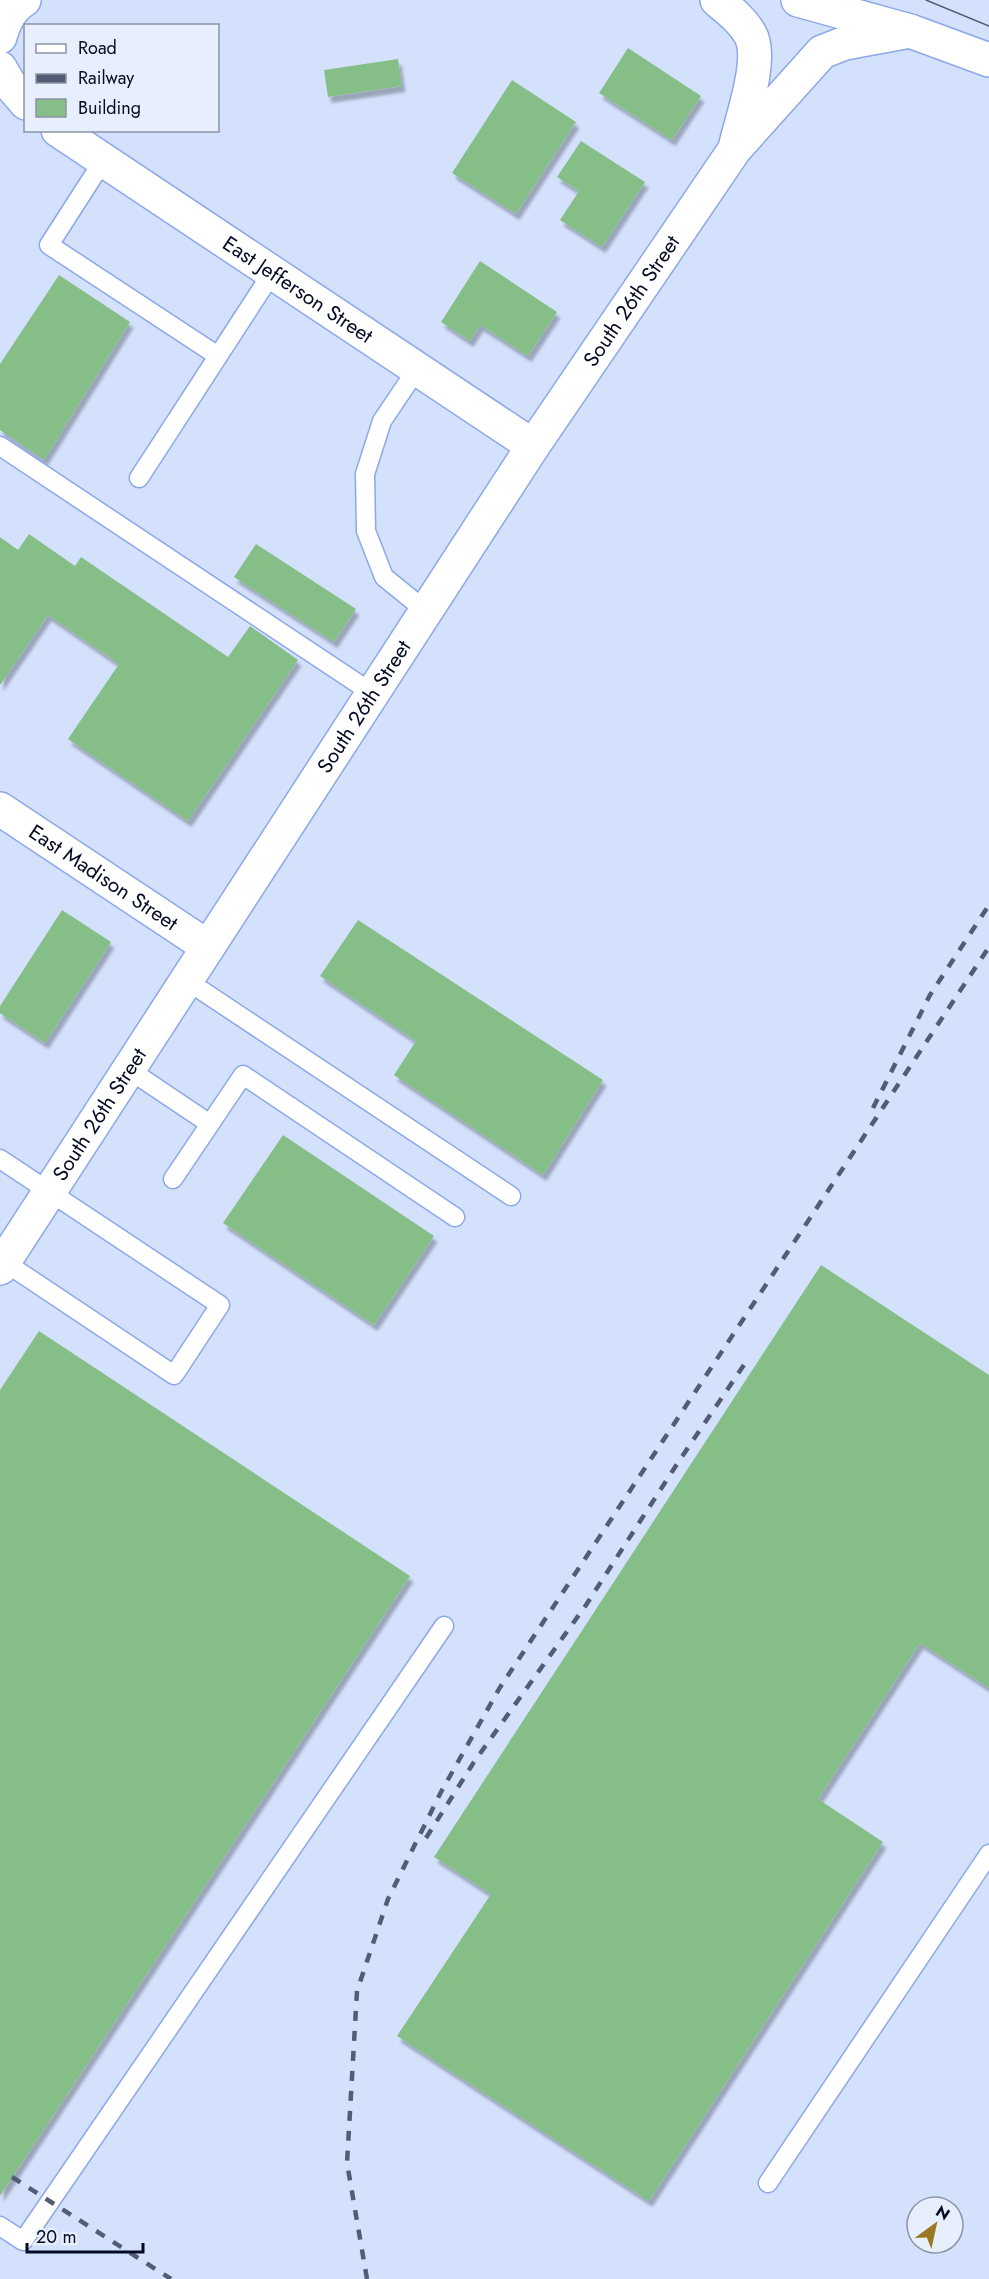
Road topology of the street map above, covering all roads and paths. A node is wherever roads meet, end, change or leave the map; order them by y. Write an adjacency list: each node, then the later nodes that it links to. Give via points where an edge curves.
1 (24, 0): 5 (street, via 15,5)
2 (717, 0): 12 (street, South 26th Street, via 751,36 755,62)
3 (798, 0): 4 (street)
4 (910, 31): 6 (street); 12 (street, South 26th Street, via 844,43 822,52)
5 (0, 37)
6 (989, 60)
7 (0, 68): 8 (street)
8 (24, 101)
9 (0, 105): 10 (street)
10 (24, 116)
11 (60, 132): 13 (street, East Jefferson Street)
12 (735, 149): 18 (street, South 26th Street)
13 (103, 161): 14 (street, East Jefferson Street); 15 (lane, via 49,245)
14 (272, 273): 15 (lane); 16 (street, East Jefferson Street)
15 (218, 356): 19 (lane)
16 (417, 369): 18 (street, East Jefferson Street); 20 (lane, via 382,421 365,474 366,531 384,577)
17 (0, 446): 21 (lane)
18 (533, 446): 20 (street, South 26th Street)
19 (139, 478)
20 (426, 611): 21 (street, South 26th Street)
21 (372, 693): 23 (street, South 26th Street)
22 (0, 809): 23 (street, East Madison Street)
23 (208, 947): 24 (street, South 26th Street)
24 (186, 980): 25 (street, South 26th Street); 30 (lane)
25 (128, 1069): 26 (lane); 29 (street, South 26th Street)
26 (210, 1124): 28 (lane); 31 (lane, via 243,1075)
27 (0, 1159): 29 (lane)
28 (173, 1179)
29 (50, 1191): 32 (street, South 26th Street); 32 (lane, via 220,1305 174,1375)
30 (511, 1196)
31 (455, 1217)
32 (1, 1262)
33 (444, 1626): 36 (lane, via 23,2241)
34 (989, 1854): 35 (lane)
35 (768, 2183)
36 (0, 2226)

